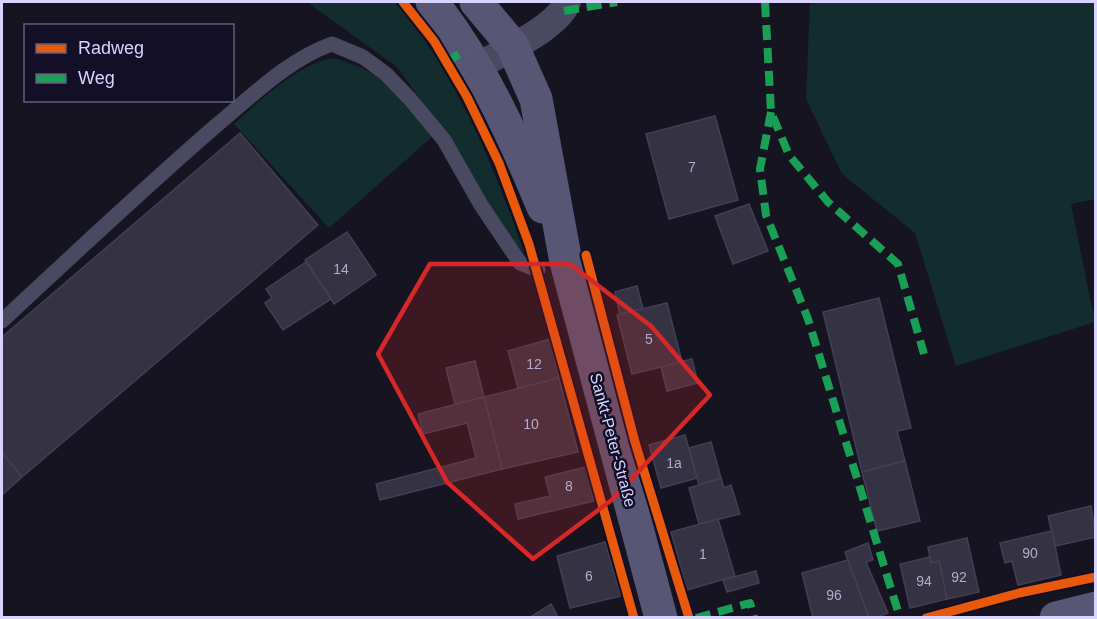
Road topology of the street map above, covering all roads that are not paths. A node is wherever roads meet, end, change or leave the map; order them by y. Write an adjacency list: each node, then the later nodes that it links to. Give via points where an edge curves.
1 (432, 2): 5 (street, Sankt-Peter-Straße)
2 (476, 2): 4 (street, Sankt-Peter-Straße)
3 (567, 2): 4 (street, via 564,11 542,30)
4 (512, 45): 5 (street); 6 (street, Sankt-Peter-Straße, via 536,99)
5 (477, 67): 6 (street, Sankt-Peter-Straße, via 508,126)
6 (552, 266): 7 (lane, via 520,263 444,140 410,99 363,57 332,44 312,51 265,84); 9 (street, Sankt-Peter-Straße)
7 (2, 321)
8 (1095, 608): 10 (street)
9 (661, 618)
10 (1056, 618)

